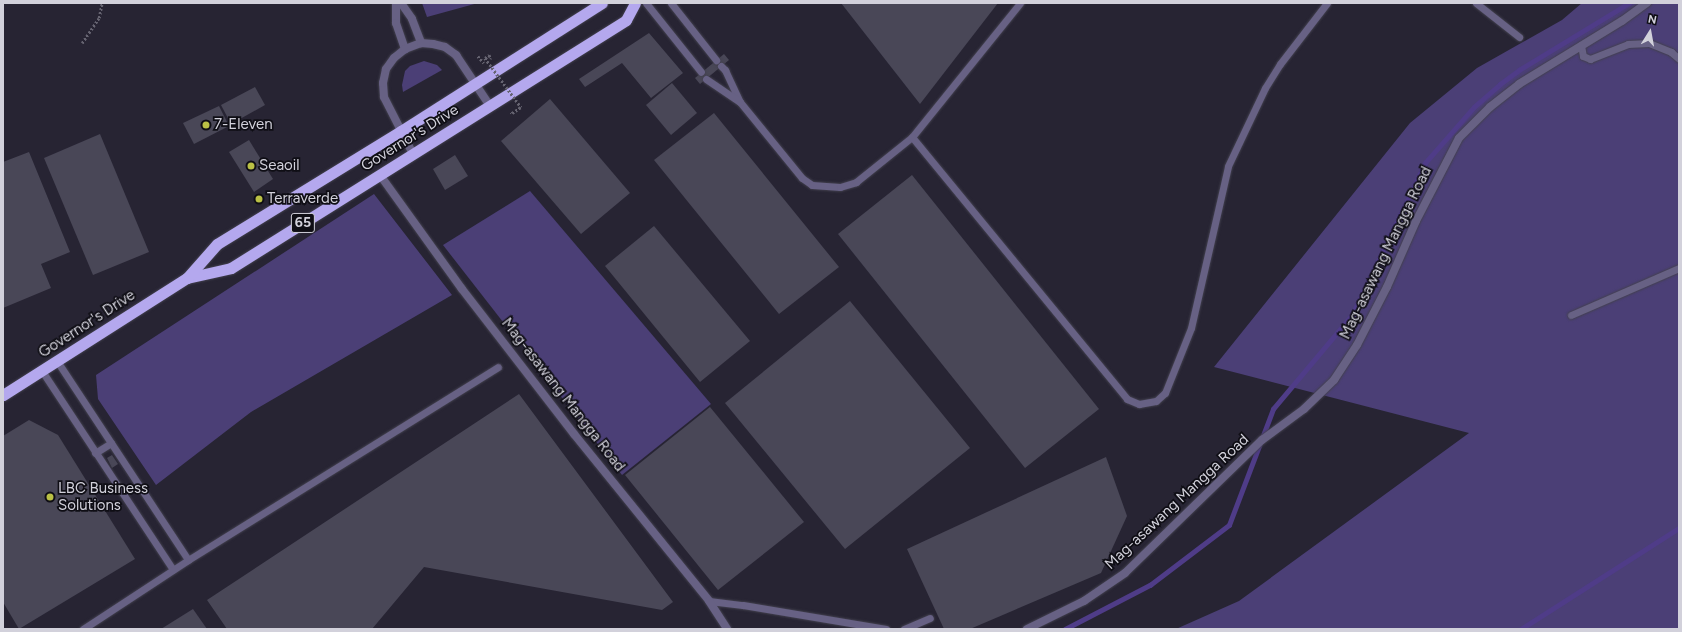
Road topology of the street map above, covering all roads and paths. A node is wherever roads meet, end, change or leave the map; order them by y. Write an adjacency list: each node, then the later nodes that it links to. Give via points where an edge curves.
1 (102, 3): 13 (path, via 99,18)
2 (396, 3): 16 (street, via 396,23)
3 (401, 3): 14 (street, via 412,19)
4 (602, 3): 25 (highway, Governor's Drive / 65)
5 (635, 3): 27 (highway, Governor's Drive / 65, via 626,20)
6 (646, 3): 23 (lane)
7 (671, 3): 20 (lane)
8 (1020, 3): 30 (lane)
9 (1327, 3): 30 (lane, via 1280,64 1265,88 1228,166 1191,328 1165,393 1156,401 1138,404 1127,399)
10 (1476, 3): 12 (lane)
11 (1647, 3): 15 (street, Mag-asawang Mangga Road)
12 (1519, 37)
13 (82, 43)
14 (421, 44): 16 (street); 25 (street, via 433,44 456,55)
15 (1581, 45): 19 (lane, via 1583,56 1590,59 1628,44 1649,43 1671,52); 50 (street, Mag-asawang Mangga Road, via 1520,84 1490,107 1459,138 1416,221 1387,287 1357,345 1334,380 1304,409 1262,440 1126,573 1084,602)
16 (405, 49): 29 (street, via 394,58 386,70 383,83 384,97)
17 (478, 56): 21 (path)
18 (485, 58): 28 (path, bridge, via 521,107)
19 (1679, 59)
20 (716, 60)
21 (484, 64)
22 (721, 66): 26 (lane)
23 (701, 72)
24 (706, 78): 26 (lane)
25 (475, 84): 27 (street); 29 (highway, Governor's Drive / 65)
26 (740, 102): 30 (lane, via 802,178 812,185 840,187 856,182)
27 (490, 106): 31 (highway, Governor's Drive / 65)
28 (510, 112)
29 (402, 131): 31 (street); 34 (highway, Governor's Drive / 65, via 217,244)
30 (912, 137)
31 (413, 154): 32 (highway, Governor's Drive / 65)
32 (380, 175): 34 (highway, Governor's Drive / 65, via 232,268); 44 (street, Mag-asawang Mangga Road, via 467,296)
33 (1679, 268): 35 (lane)
34 (187, 278): 36 (highway, Governor's Drive / 65)
35 (1571, 314)
36 (57, 361): 38 (highway, Governor's Drive / 65); 40 (lane)
37 (498, 367): 42 (lane)
38 (42, 371): 39 (highway, Governor's Drive / 65); 41 (lane)
39 (3, 395)
40 (111, 443): 41 (lane); 42 (lane)
41 (95, 453): 43 (lane)
42 (188, 560): 43 (lane)
43 (173, 570): 46 (lane)
44 (709, 601): 47 (street, Mag-asawang Mangga Road); 48 (lane)
45 (930, 618): 49 (lane)
46 (83, 629)
47 (727, 629)
48 (886, 629)
49 (904, 629)
50 (1027, 629)

